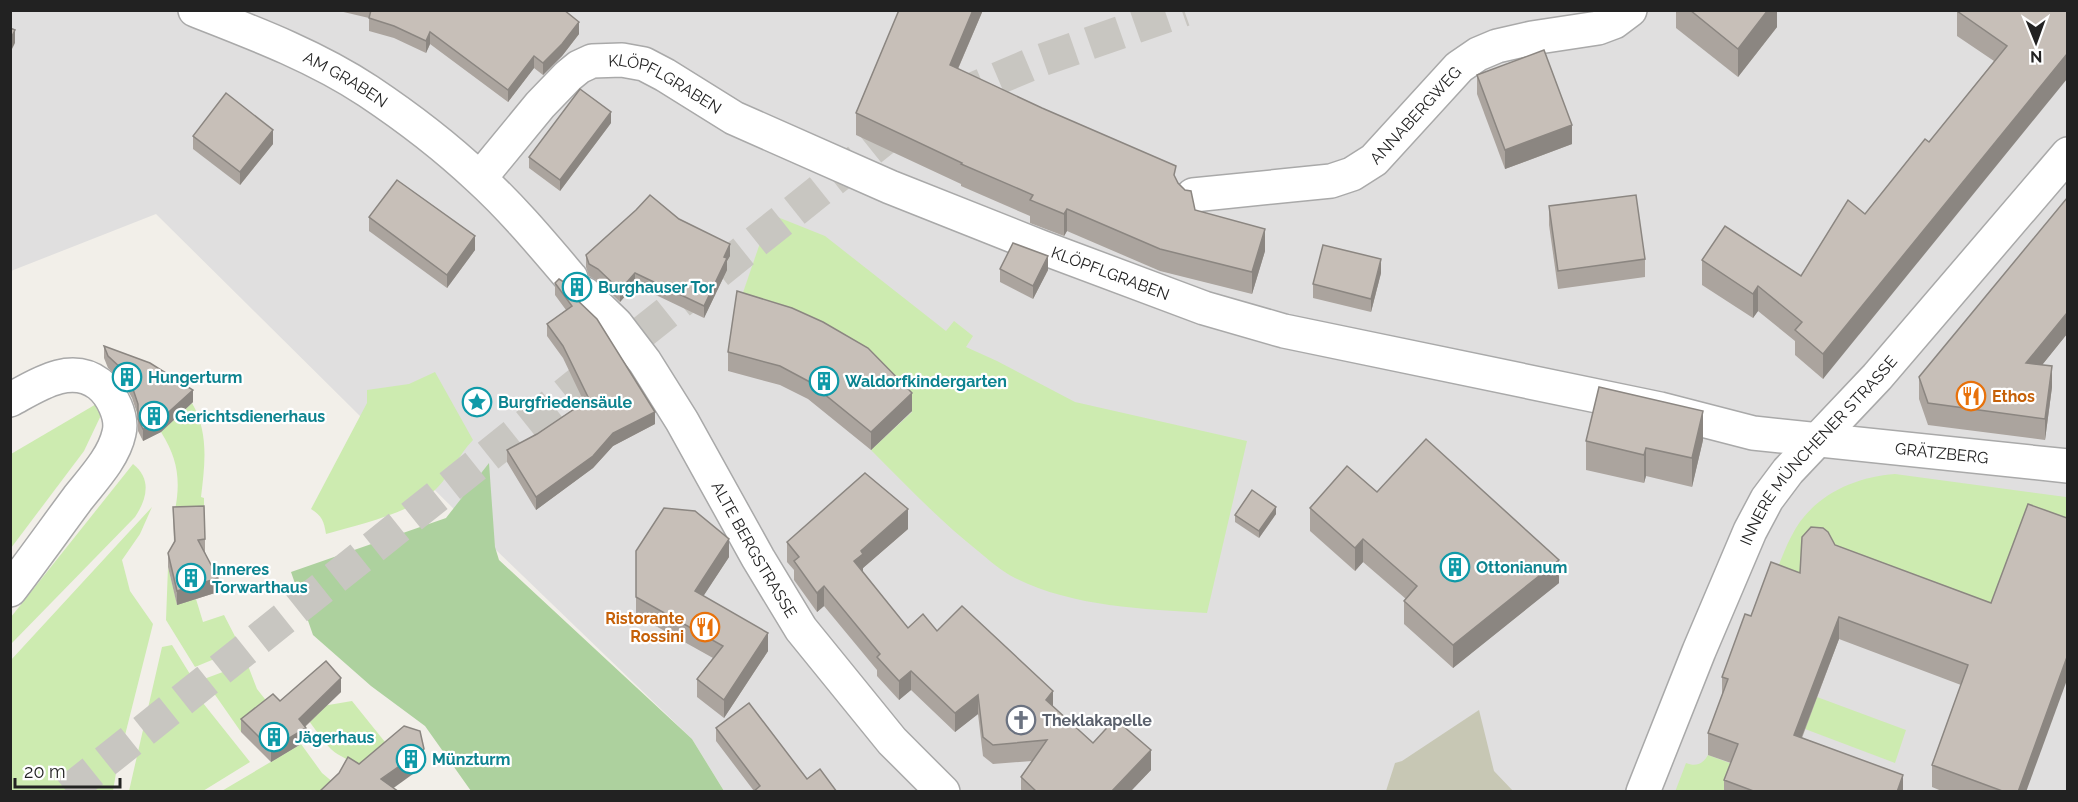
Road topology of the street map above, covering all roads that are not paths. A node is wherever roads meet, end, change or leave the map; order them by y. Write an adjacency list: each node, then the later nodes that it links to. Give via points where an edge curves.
1 (195, 10): 4 (street, AM GRABEN, via 309,58 367,90)
2 (1630, 10): 5 (street, ANNABERGWEG, via 1598,28 1532,38 1478,54 1459,67 1374,160 1352,174 1331,181)
3 (2067, 154): 7 (street, INNERE MÜNCHENER STRASSE, via 1877,377)
4 (480, 178): 7 (street, KLÖPFLGRABEN, via 540,105 579,67 608,59 644,64 734,118 880,183 1204,308 1284,331 1660,409 1753,433); 10 (street, ALTE BERGSTRASSE, via 616,324 645,362 801,628 892,741)
5 (1193, 195)
6 (10, 400): 9 (street, via 46,380 81,377 104,389 120,425 105,462)
7 (1816, 441): 8 (street, GRÄTZBERG); 11 (street, INNERE MÜNCHENER STRASSE, via 1767,499 1750,531)
8 (2067, 466)
9 (10, 590)
10 (943, 792)
11 (1643, 792)

